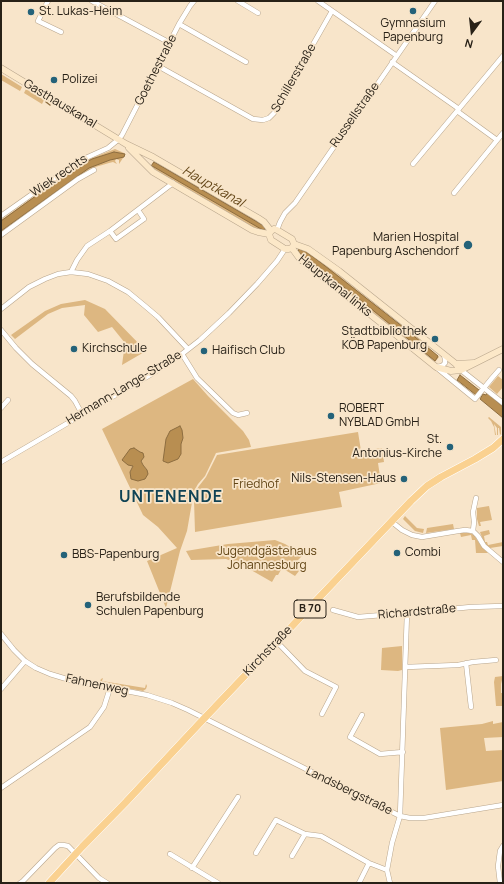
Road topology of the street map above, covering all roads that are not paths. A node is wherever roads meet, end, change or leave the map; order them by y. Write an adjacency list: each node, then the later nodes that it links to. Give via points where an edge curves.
1 (48, 1): 10 (street, via 38,21)
2 (92, 1): 11 (street)
3 (194, 1): 9 (street, Goethestraße)
4 (238, 1): 8 (street)
5 (318, 1): 7 (street)
6 (435, 1): 12 (street, Russellstraße)
7 (332, 11): 12 (street); 16 (street, Schillerstraße, via 274,113 264,120 253,120)
8 (258, 13)
9 (179, 24): 11 (street, Goethestraße); 14 (street)
10 (61, 32)
11 (170, 43): 16 (street, Goethestraße)
12 (397, 56): 15 (street, Russellstraße)
13 (503, 56): 18 (street)
14 (246, 62)
15 (392, 62): 18 (street); 31 (street, Russellstraße)
16 (158, 66): 20 (street, Goethestraße)
17 (1, 68): 20 (street, Gasthauskanal)
18 (458, 110): 21 (street); 24 (street)
19 (503, 133): 21 (street)
20 (119, 139): 22 (street); 23 (street); 29 (street, Wiek rechts, via 108,148 79,161)
21 (497, 140): 27 (street)
22 (153, 157): 23 (street); 31 (street, via 258,218)
23 (145, 164): 26 (street)
24 (413, 164)
25 (94, 170): 32 (street)
26 (173, 184): 28 (street); 31 (street, via 252,230)
27 (454, 193)
28 (138, 210): 30 (street); 30 (street, via 144,219 116,239)
29 (1, 216)
30 (110, 231): 34 (street, via 87,246)
31 (273, 232): 33 (street, via 292,239); 33 (street, via 271,240)
32 (1, 235)
33 (290, 247): 37 (street, Hermann-Lange-Straße, via 229,313); 40 (street, via 308,249 336,268); 43 (street, Hauptkanal links, via 300,259)
34 (71, 272): 35 (street, via 58,274 29,287); 37 (street, via 88,274 108,281 128,292 158,317)
35 (1, 309)
36 (1, 330): 52 (street, via 32,364 71,396)
37 (188, 349): 39 (street, Hermann-Lange-Straße)
38 (503, 349): 41 (street)
39 (182, 354): 51 (street, via 197,378 233,413); 52 (street, Hermann-Lange-Straße)
40 (444, 354): 42 (street); 43 (street, via 445,363)
41 (475, 363): 42 (street); 44 (street)
42 (456, 364): 44 (street); 46 (street, via 446,367)
43 (436, 367): 46 (street, Hauptkanal links)
44 (461, 370): 46 (street, Hauptkanal links); 47 (street)
45 (499, 370): 47 (street)
46 (445, 372): 47 (street, Hauptkanal links, via 475,400)
47 (484, 388): 49 (street)
48 (8, 400): 50 (street)
49 (503, 403)
50 (1, 408)
51 (247, 413)
52 (82, 414): 54 (street, Hermann-Lange-Straße)
53 (503, 439): 56 (main road, Kirchstraße / B 70, via 493,448 427,486)
54 (1, 462)
55 (476, 498): 57 (street)
56 (392, 522): 57 (street, via 412,535 422,537); 63 (main road, Kirchstraße / B 70)
57 (473, 531): 58 (street, via 484,546)
58 (503, 562)
59 (503, 606): 61 (street, Richardstraße)
60 (333, 610): 61 (street, Richardstraße, via 358,617)
61 (407, 613): 67 (street)
62 (1, 634): 65 (street, Fahnenweg)
63 (277, 642): 71 (street, via 305,671 336,687); 73 (main road, Kirchstraße / B 70)
64 (496, 660): 66 (street)
65 (26, 662): 68 (street, Fahnenweg, via 50,674); 69 (street)
66 (466, 664): 67 (street); 70 (street)
67 (406, 667): 74 (street)
68 (110, 688): 73 (street, Fahnenweg, via 160,698); 75 (street, via 104,707 90,727)
69 (1, 690)
70 (472, 707)
71 (322, 714)
72 (362, 715): 74 (street, via 350,737 380,754)
73 (204, 719): 78 (street, Landsbergstraße); 82 (main road, Kirchstraße / B 70)
74 (403, 752): 78 (street)
75 (1, 788)
76 (238, 797): 86 (street)
77 (503, 804): 78 (street, Landsbergstraße, via 424,818)
78 (400, 816): 87 (street)
79 (305, 834): 81 (street, via 276,820); 84 (street); 85 (street, via 321,836)
80 (503, 846): 94 (street, via 498,866)
81 (256, 853)
82 (75, 854): 88 (street, via 68,846 59,845); 89 (main road, Kirchstraße / B 70); 90 (street)
83 (170, 854): 86 (street)
84 (292, 856)
85 (369, 863): 87 (street); 92 (street)
86 (192, 868): 91 (street)
87 (387, 870): 93 (street)
88 (20, 883)
89 (49, 883)
90 (107, 883)
91 (218, 883)
92 (359, 883)
93 (390, 883)
94 (500, 883)

